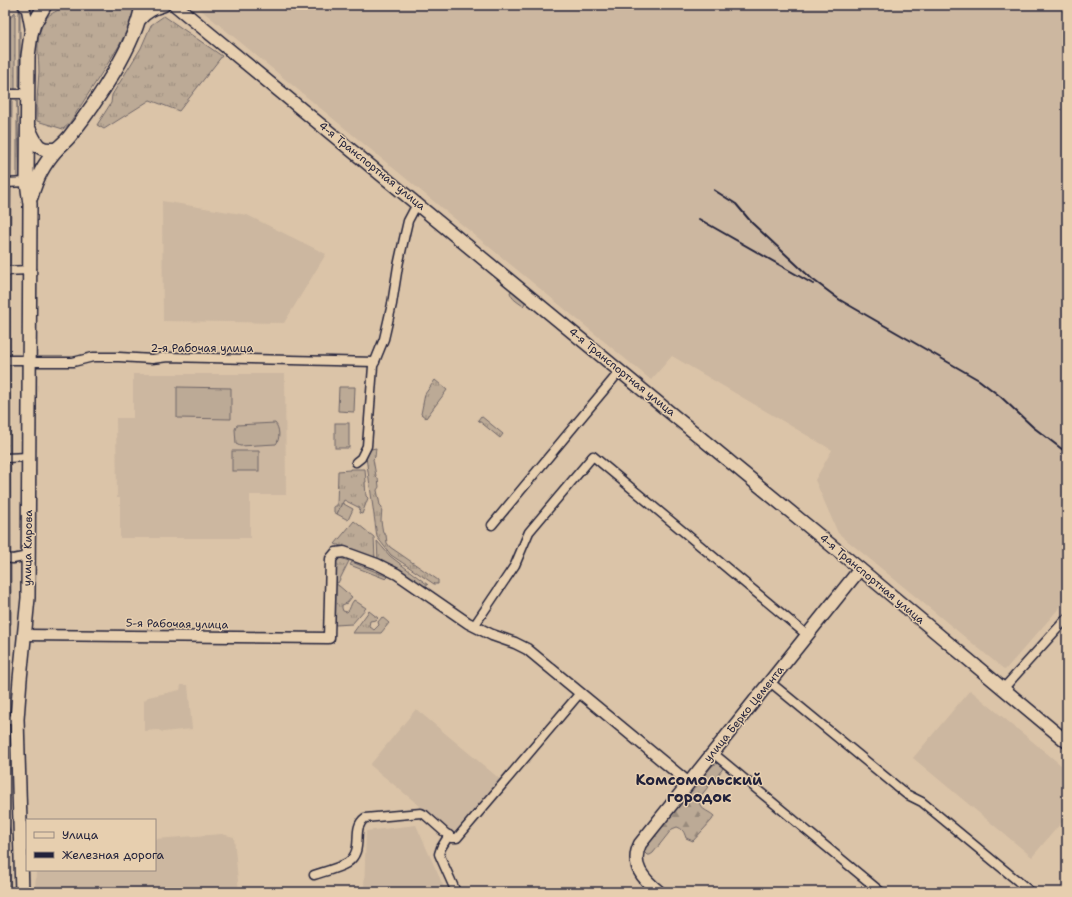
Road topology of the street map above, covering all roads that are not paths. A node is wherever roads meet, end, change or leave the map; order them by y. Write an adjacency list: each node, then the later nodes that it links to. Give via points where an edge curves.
1 (22, 5): 6 (street, via 27,14)
2 (45, 5): 6 (main road, улица Кирова)
3 (142, 5): 5 (main road, улица Кирова)
4 (170, 5): 5 (main road, via 154,8); 14 (main road, 4-я Транспортная улица)
5 (140, 19): 10 (main road, улица Кирова, via 115,69 88,111)
6 (31, 34): 8 (main road, улица Кирова)
7 (5, 94): 8 (street)
8 (28, 94): 9 (main road, улица Кирова)
9 (28, 127): 10 (main road, via 39,147); 11 (main road, улица Кирова)
10 (57, 149): 13 (main road, улица Кирова, via 39,173)
11 (27, 182): 12 (street); 13 (main road, улица Кирова)
12 (5, 183)
13 (30, 203): 16 (main road, улица Кирова)
14 (417, 204): 19 (street, via 408,221 384,339); 20 (main road, 4-я Транспортная улица)
15 (5, 270): 16 (street)
16 (29, 270): 18 (main road, улица Кирова)
17 (5, 360): 18 (street, 2-я Рабочая улица)
18 (29, 361): 19 (street, 2-я Рабочая улица, via 73,362 93,357 168,357); 22 (main road, улица Кирова)
19 (375, 362): 23 (street, via 367,446)
20 (620, 370): 24 (street); 27 (main road, 4-я Транспортная улица)
21 (5, 458): 22 (street)
22 (29, 458): 25 (main road, улица Кирова)
23 (356, 462)
24 (492, 525)
25 (28, 556): 26 (street); 30 (main road, улица Кирова)
26 (5, 558)
27 (860, 569): 31 (main road, улица Берко Цемента); 33 (main road, 4-я Транспортная улица)
28 (1067, 618): 33 (street)
29 (474, 626): 30 (street, 5-я Рабочая улица, via 397,574 344,552 336,553 331,559 329,638); 31 (street, via 515,565 529,532 593,456); 34 (street, via 527,649)
30 (25, 634): 35 (main road, улица Кирова, via 20,679)
31 (807, 635): 32 (main road, улица Берко Цемента)
32 (770, 682): 37 (main road, улица Берко Цемента); 45 (street, via 906,794 922,802)
33 (1003, 689): 36 (main road, 4-я Транспортная улица)
34 (580, 693): 38 (street); 39 (street, via 457,838 451,838)
35 (11, 719): 42 (main road, улица Кирова)
36 (1067, 742)
37 (713, 753): 38 (main road, улица Берко Цемента); 44 (street)
38 (689, 783): 41 (main road, улица Берко Цемента, via 636,852 636,863)
39 (449, 835): 40 (street, via 421,813 365,818 358,826 356,853 346,863); 43 (street, via 440,854)
40 (314, 875)
41 (655, 891)
42 (22, 892)
43 (456, 892)
44 (881, 892)
45 (1031, 892)

